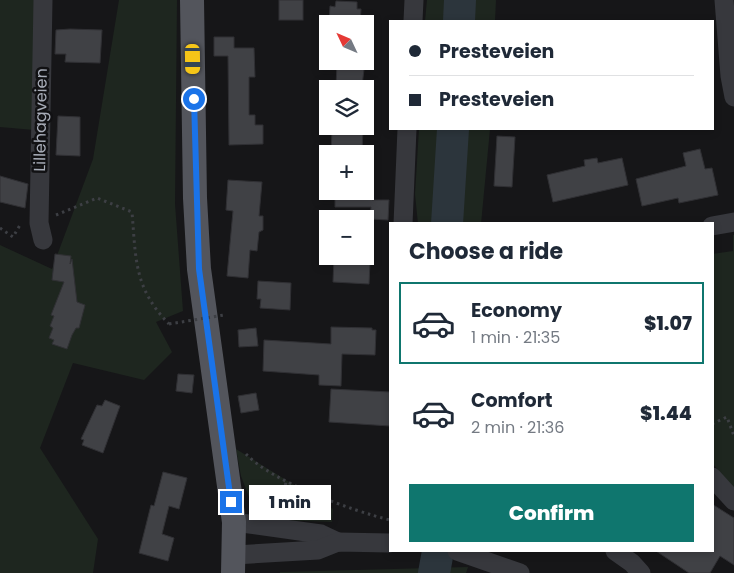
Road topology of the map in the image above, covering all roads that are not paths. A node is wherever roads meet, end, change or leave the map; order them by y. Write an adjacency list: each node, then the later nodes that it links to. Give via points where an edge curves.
1 (43, 0): 11 (street, Lillehagveien)
2 (192, 0): 14 (main road, via 199,269)
3 (414, 0): 5 (street)
4 (724, 0): 6 (street)
5 (413, 20)
6 (734, 98)
7 (407, 130): 8 (street)
8 (403, 222)
9 (734, 222): 10 (street)
10 (714, 226)
11 (41, 231)
12 (714, 479): 13 (street)
13 (734, 502)
14 (234, 522): 15 (street, via 321,534); 19 (main road)
15 (338, 542): 16 (street); 19 (street, via 318,550)
16 (389, 543)
17 (460, 552): 20 (street)
18 (616, 552): 21 (street)
19 (234, 564)
20 (520, 573)
21 (641, 573)

